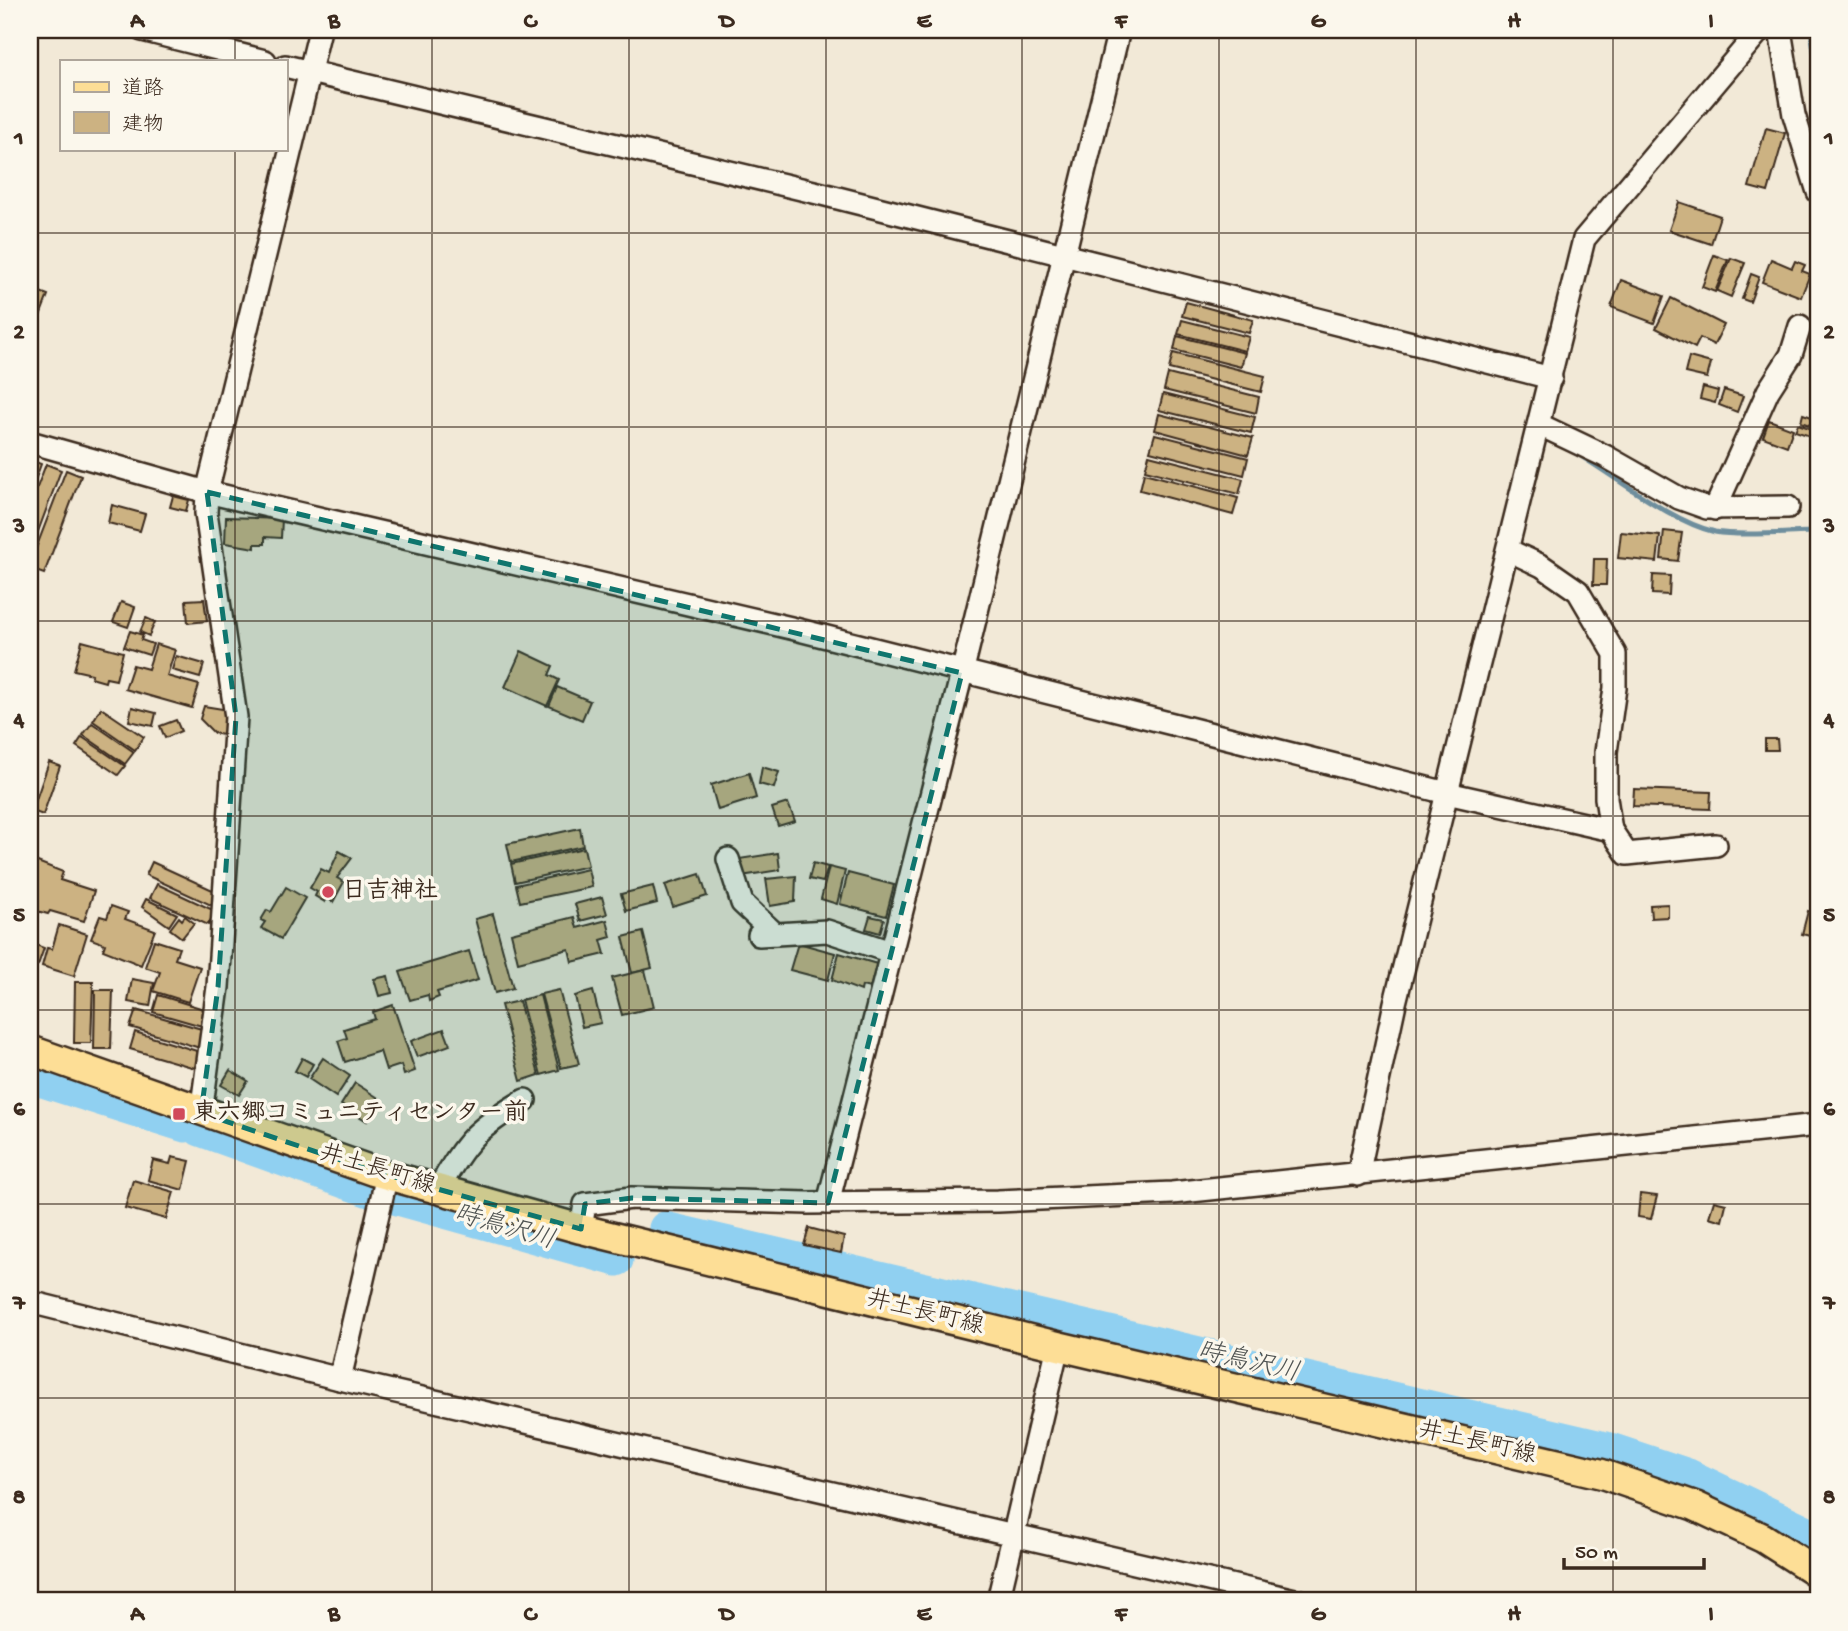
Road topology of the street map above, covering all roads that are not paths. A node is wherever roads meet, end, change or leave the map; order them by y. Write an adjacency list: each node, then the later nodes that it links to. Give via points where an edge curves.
1 (142, 30): 6 (street)
2 (320, 30): 8 (street)
3 (1119, 30): 10 (street)
4 (1760, 30): 12 (street, via 1584,239)
5 (1780, 30): 9 (street, via 1794,115)
6 (261, 60)
7 (287, 67): 8 (street)
8 (309, 73): 10 (street, via 818,193); 15 (street)
9 (1818, 192)
10 (1063, 257): 12 (street); 19 (street)
11 (1800, 326): 17 (street, via 1791,355 1768,391)
12 (1551, 378): 13 (street)
13 (1540, 425): 17 (street, via 1679,498); 18 (street)
14 (30, 442): 15 (street)
15 (207, 492): 19 (street, via 791,628); 27 (street, via 206,513 236,717 218,987)
16 (1788, 507): 17 (street)
17 (1715, 509)
18 (1508, 550): 20 (street); 21 (street, via 1578,591 1615,654 1606,752)
19 (962, 673): 20 (street); 24 (street)
20 (1447, 793): 21 (street); 30 (street)
21 (1611, 831): 22 (street, via 1627,855)
22 (1716, 845)
23 (728, 859): 24 (street, via 742,903 767,935 827,931)
24 (891, 952): 32 (street)
25 (30, 1051): 27 (main road, 井土長町線)
26 (525, 1100): 31 (street, via 488,1122 462,1147)
27 (201, 1113): 29 (main road, 井土長町線)
28 (1818, 1125): 30 (street)
29 (387, 1175): 31 (main road, 井土長町線); 36 (street)
30 (1358, 1175): 32 (street, via 1171,1193)
31 (438, 1190): 33 (main road, 井土長町線)
32 (828, 1203): 33 (street, via 632,1198 586,1204)
33 (581, 1229): 35 (main road, 井土長町線)
34 (30, 1302): 36 (street)
35 (1058, 1346): 37 (street); 38 (main road, 井土長町線, via 1602,1474 1695,1506 1763,1538)
36 (341, 1378): 37 (street)
37 (1014, 1535): 39 (street); 40 (street)
38 (1818, 1573)
39 (999, 1601)
40 (1299, 1601)

